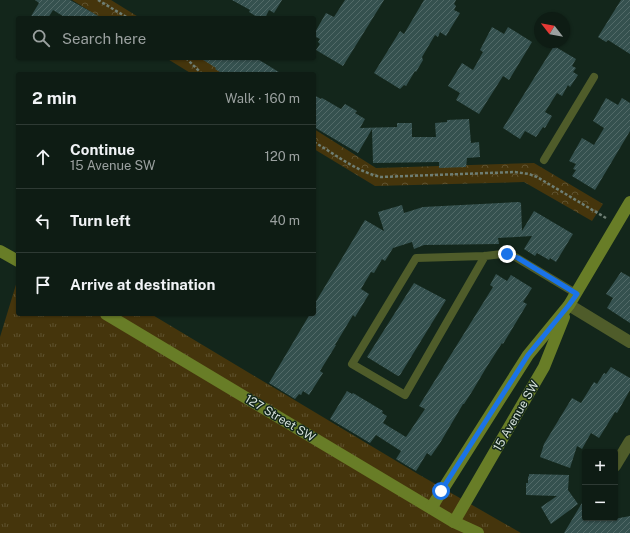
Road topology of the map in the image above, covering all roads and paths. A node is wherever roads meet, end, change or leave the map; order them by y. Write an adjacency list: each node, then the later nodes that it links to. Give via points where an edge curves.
1 (98, 0): 2 (path)
2 (125, 16)
3 (188, 60): 4 (path)
4 (200, 72)
5 (594, 77): 7 (lane)
6 (316, 143): 9 (path, via 373,176 515,172 537,176)
7 (544, 160)
8 (630, 202): 13 (street, 15 Avenue SW)
9 (605, 218)
10 (0, 250): 12 (street)
11 (485, 256): 11 (lane, via 405,395 352,364 416,258); 13 (lane, via 512,255)
12 (16, 260)
13 (577, 294): 14 (street, 15 Avenue SW)
14 (569, 305): 16 (street); 19 (street, 15 Avenue SW, via 528,355); 20 (street, 15 Avenue SW, via 544,367)
15 (109, 316): 19 (street, 127 Street SW)
16 (630, 342)
17 (630, 441): 18 (street)
18 (618, 461)
19 (431, 508): 20 (street, 127 Street SW)
20 (454, 522): 21 (street, 127 Street SW); 22 (street, 127 Street SW)
21 (463, 533)
22 (478, 533)

